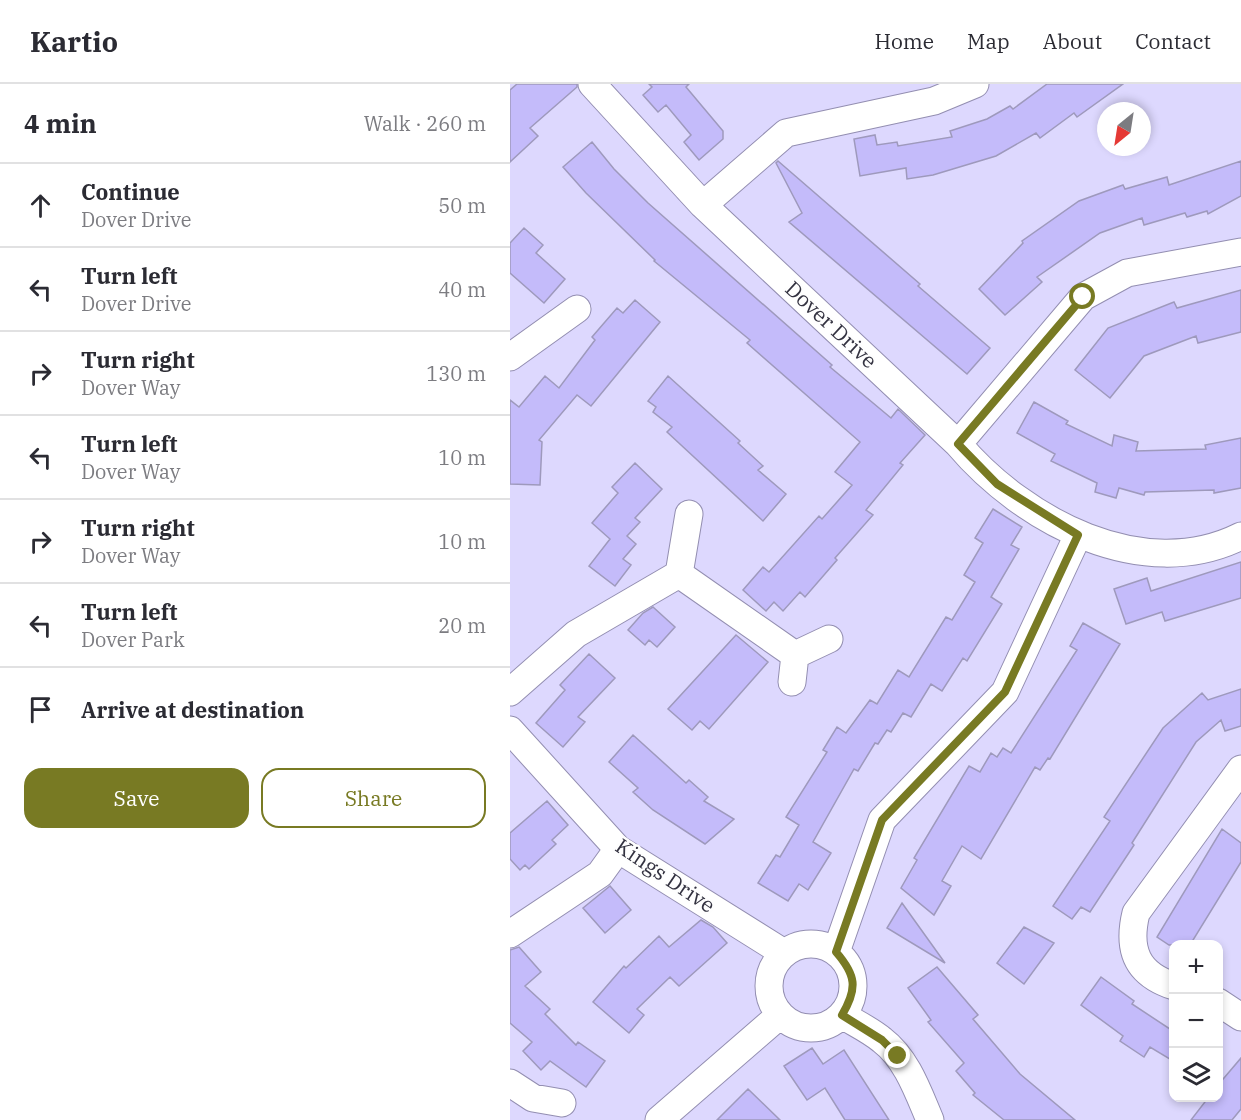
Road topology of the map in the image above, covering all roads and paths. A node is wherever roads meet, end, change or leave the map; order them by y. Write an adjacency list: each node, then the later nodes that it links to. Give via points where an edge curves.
1 (592, 84): 3 (street, Dover Drive)
2 (975, 84): 3 (street, via 934,101 786,133)
3 (703, 205): 7 (street, Dover Drive)
4 (1241, 252): 7 (street, via 1127,273 1083,297)
5 (577, 309): 6 (street)
6 (515, 347)
7 (958, 444): 9 (street, Dover Drive, via 997,484)
8 (689, 514): 11 (street)
9 (1078, 535): 10 (street, Dover Drive, via 1150,553 1209,549); 20 (street, via 1005,692 882,820)
10 (1241, 536)
11 (679, 574): 13 (street); 15 (street, via 576,634)
12 (829, 639): 13 (street)
13 (795, 655): 14 (street)
14 (792, 682)
15 (510, 692)
16 (510, 730): 18 (street, Kings Drive)
17 (1241, 769): 22 (street, via 1136,913 1132,927 1134,953 1149,975)
18 (618, 849): 19 (street, via 600,874); 21 (street, Kings Drive)
19 (510, 934)
20 (836, 952): 21 (street, via 808,944); 25 (street, via 853,980 851,999)
21 (784, 953): 24 (street, via 775,963 769,983 770,997)
22 (1169, 984)
23 (1223, 1005): 26 (street)
24 (780, 1015): 25 (street, via 798,1026 814,1028 830,1024); 29 (street)
25 (842, 1015): 30 (street, via 882,1040 898,1056)
26 (1241, 1017)
27 (510, 1083): 28 (street, via 533,1098)
28 (562, 1103)
29 (659, 1120)
30 (930, 1120)

